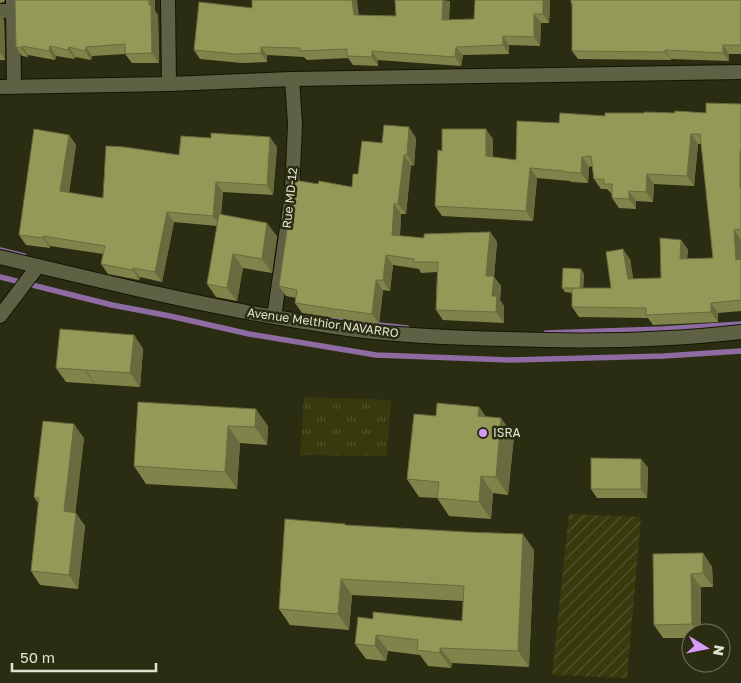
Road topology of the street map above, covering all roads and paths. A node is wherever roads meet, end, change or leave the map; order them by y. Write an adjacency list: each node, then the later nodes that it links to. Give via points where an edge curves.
1 (168, 0): 5 (street)
2 (9, 7): 6 (street)
3 (741, 72): 4 (street)
4 (292, 79): 5 (street); 10 (street, Rue MD-12, via 295,124 292,194)
5 (169, 84): 6 (street)
6 (7, 87)
7 (0, 257): 8 (street, Avenue Melthior NAVARRO)
8 (38, 266): 9 (street); 10 (street, Avenue Melthior NAVARRO)
9 (0, 316)
10 (274, 317): 11 (street, Avenue Melthior NAVARRO, via 354,330 456,338 645,340)
11 (741, 332)

